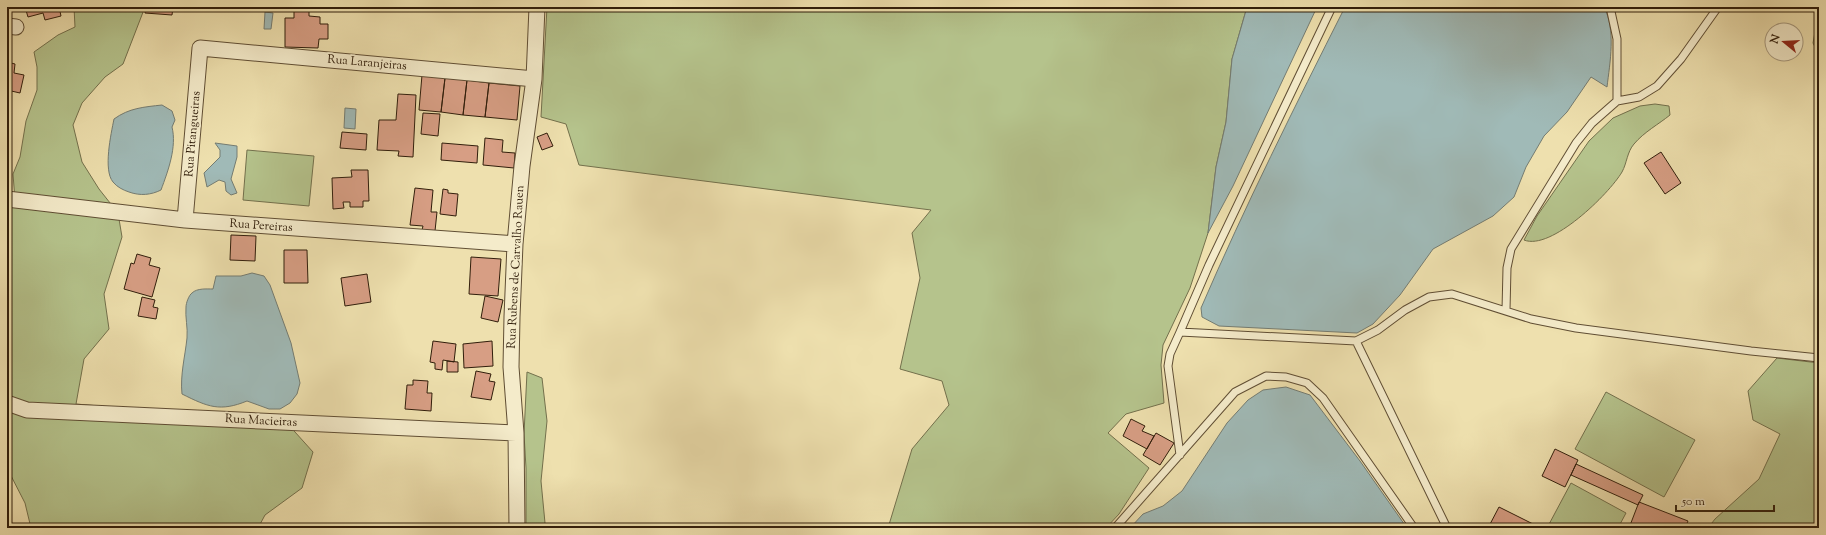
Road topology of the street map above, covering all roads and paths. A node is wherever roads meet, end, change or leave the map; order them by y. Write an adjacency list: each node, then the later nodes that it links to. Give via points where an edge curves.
1 (537, 7): 6 (street, Rua Rubens de Carvalho Rauen)
2 (1332, 7): 12 (lane, via 1209,265)
3 (1610, 7): 7 (lane, via 1617,39)
4 (1718, 7): 7 (lane, via 1657,86 1639,97)
5 (200, 48): 6 (street, Rua Laranjeiras); 9 (street, Rua Pitangueiras)
6 (534, 79): 10 (street, Rua Rubens de Carvalho Rauen)
7 (1617, 101): 11 (lane, via 1592,123 1576,143 1511,249 1507,268)
8 (7, 200): 9 (street, Rua Pereiras)
9 (185, 220): 10 (street, Rua Pereiras)
10 (515, 244): 16 (street, Rua Rubens de Carvalho Rauen, via 511,367)
11 (1506, 310): 13 (lane, via 1452,294 1429,297); 14 (lane, via 1531,319 1576,328)
12 (1180, 332): 13 (lane); 17 (lane, via 1170,354 1168,366)
13 (1356, 341): 21 (lane)
14 (1819, 358)
15 (7, 403): 16 (street, Rua Macieiras, via 27,410)
16 (516, 433): 18 (street, Rua Rubens de Carvalho Rauen)
17 (1180, 455): 19 (lane); 20 (lane, via 1236,392 1266,376 1286,377 1307,383 1323,398)
18 (517, 528)
19 (1115, 528)
20 (1414, 528)
21 (1446, 528)

